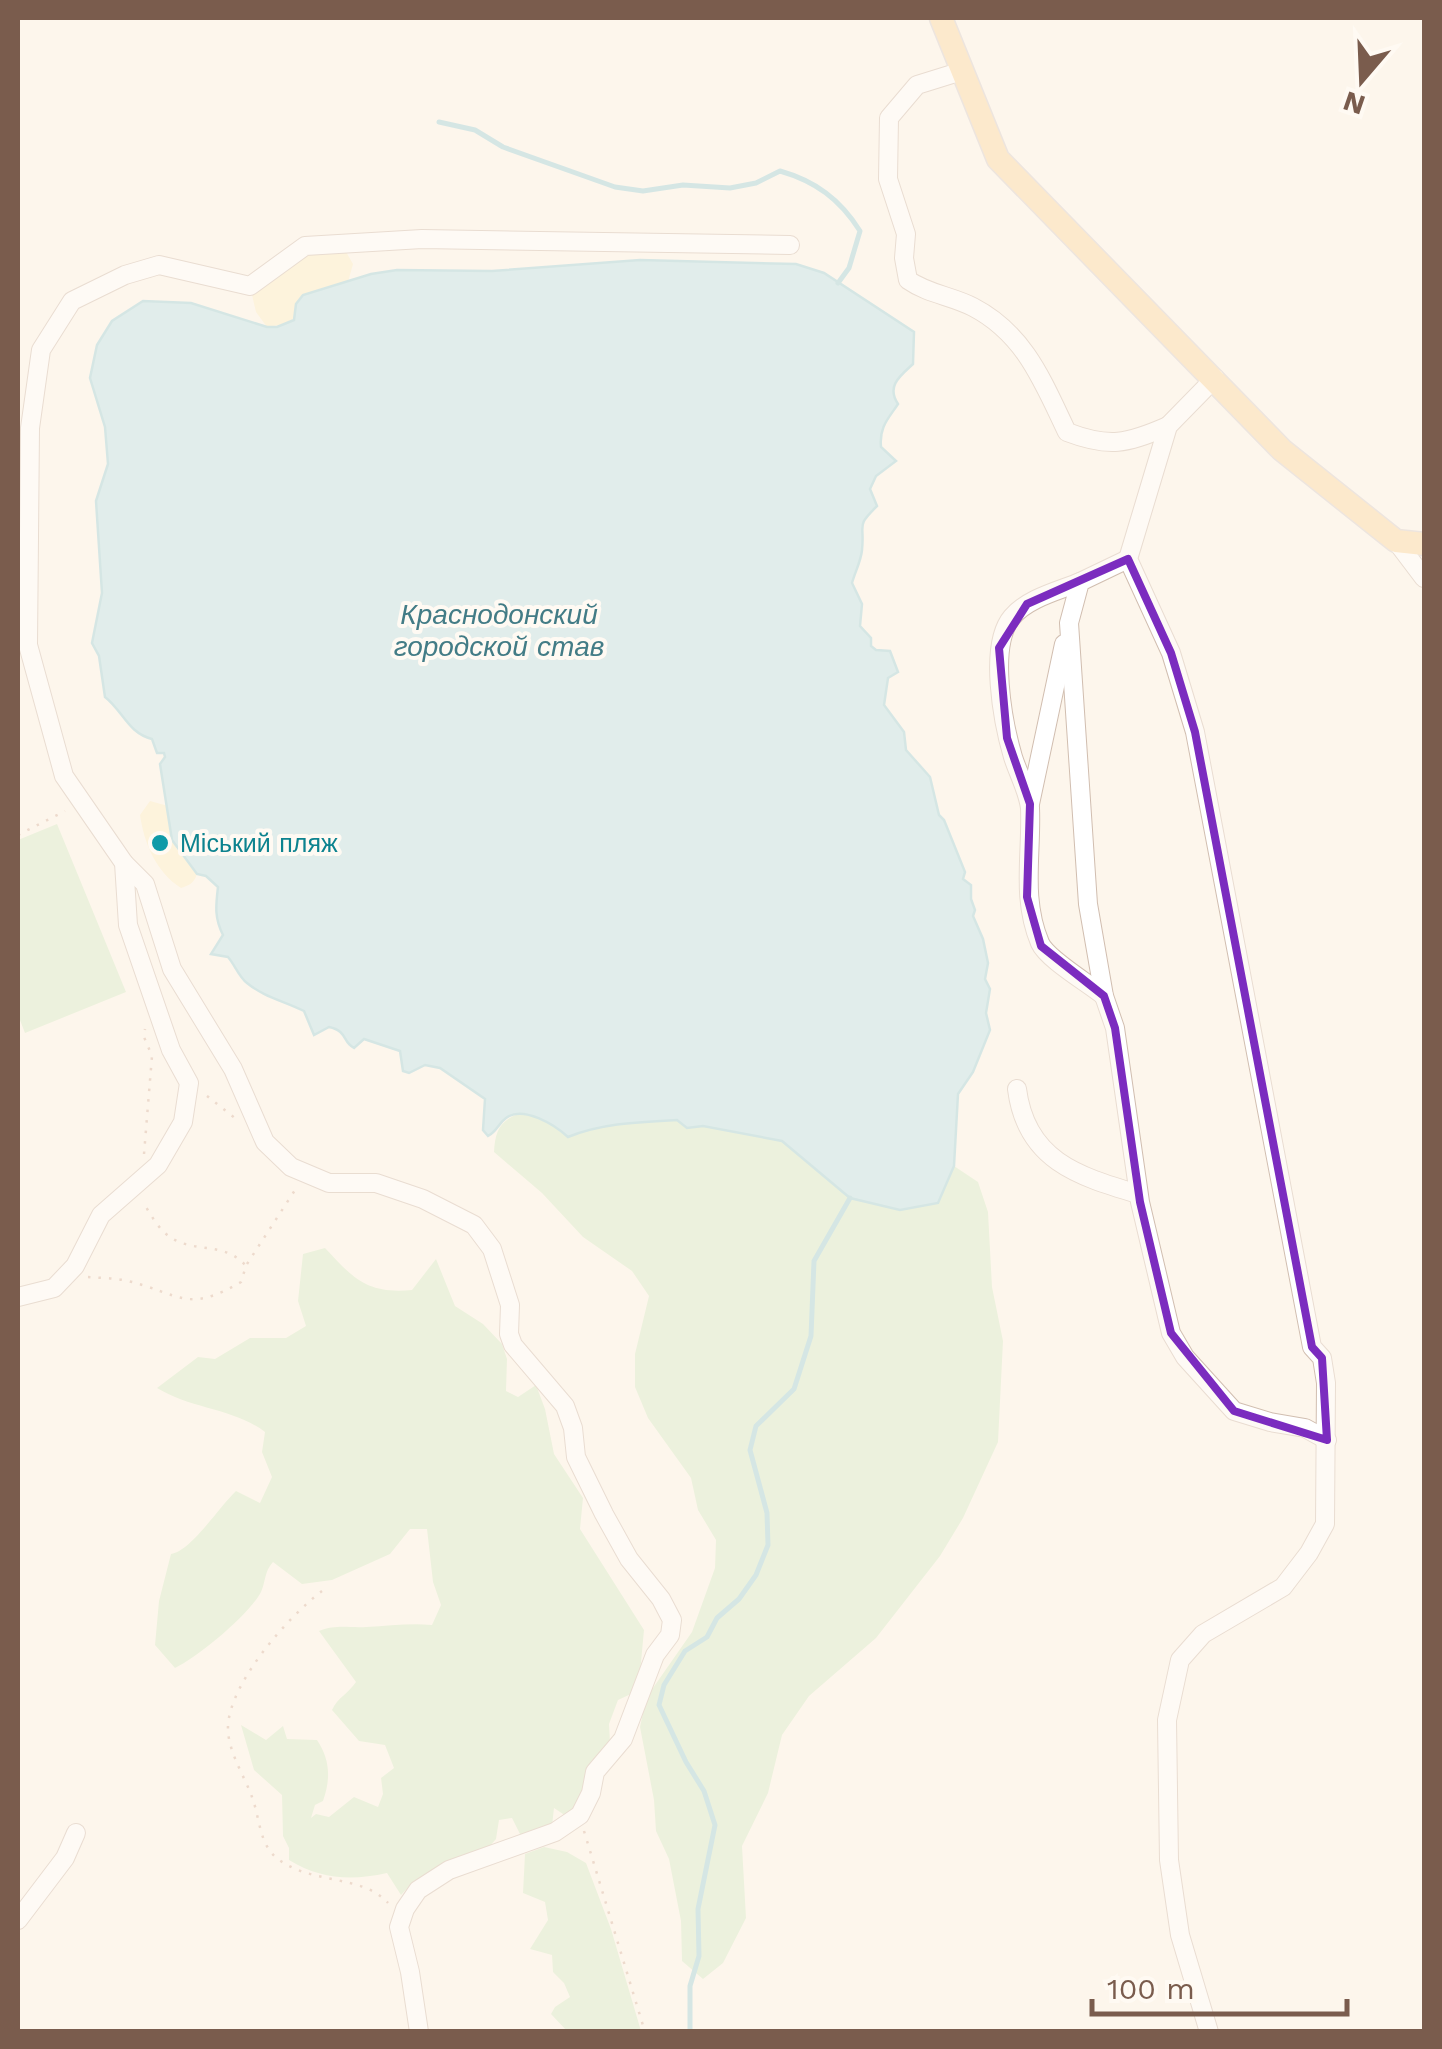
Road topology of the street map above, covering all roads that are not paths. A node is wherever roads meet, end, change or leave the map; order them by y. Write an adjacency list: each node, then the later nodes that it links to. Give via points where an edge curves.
1 (941, 18): 2 (main road)
2 (962, 71): 4 (main road, via 998,160); 5 (street, via 917,85 889,118 888,178 906,234 908,280 994,318 1025,348 1066,432 1116,444)
3 (790, 245): 13 (street, via 422,239 305,246 250,286 159,265 72,301 41,350 30,428 28,645 64,776)
4 (1214, 378): 5 (street); 6 (main road, via 1282,450)
5 (1168, 426): 8 (street)
6 (1396, 541): 7 (main road); 9 (street)
7 (1424, 544)
8 (1128, 559): 10 (street); 18 (street, via 1171,653 1196,732 1312,1347 1322,1358)
9 (1424, 578)
10 (1080, 582): 11 (street); 12 (street, via 1027,604 1012,617 999,648 1007,738)
11 (1069, 623): 12 (street); 14 (street, via 1088,904)
12 (1030, 804): 14 (street, via 1027,897 1041,946)
13 (124, 863): 17 (street, via 128,926 171,1050 190,1083 183,1122 158,1165 101,1216 54,1288); 21 (street, via 145,884 172,969 233,1069 265,1142 291,1167 329,1182 376,1183 423,1198 474,1225 492,1249 510,1306 513,1346 565,1406 576,1457 604,1514 672,1620 623,1739 595,1772 580,1815 555,1832 449,1870 418,1890 405,1908 399,1927)
14 (1104, 996): 16 (street)
15 (1016, 1088): 16 (street, via 1020,1114 1060,1164)
16 (1138, 1194): 18 (street, via 1172,1334 1186,1357 1234,1412 1306,1428)
17 (18, 1298)
18 (1327, 1440): 22 (street, via 1325,1524 1309,1554 1283,1588 1203,1634 1180,1660 1172,1690 1168,1860 1180,1934)
19 (76, 1833): 20 (street)
20 (18, 1920)
21 (419, 2032)
22 (1209, 2032)

